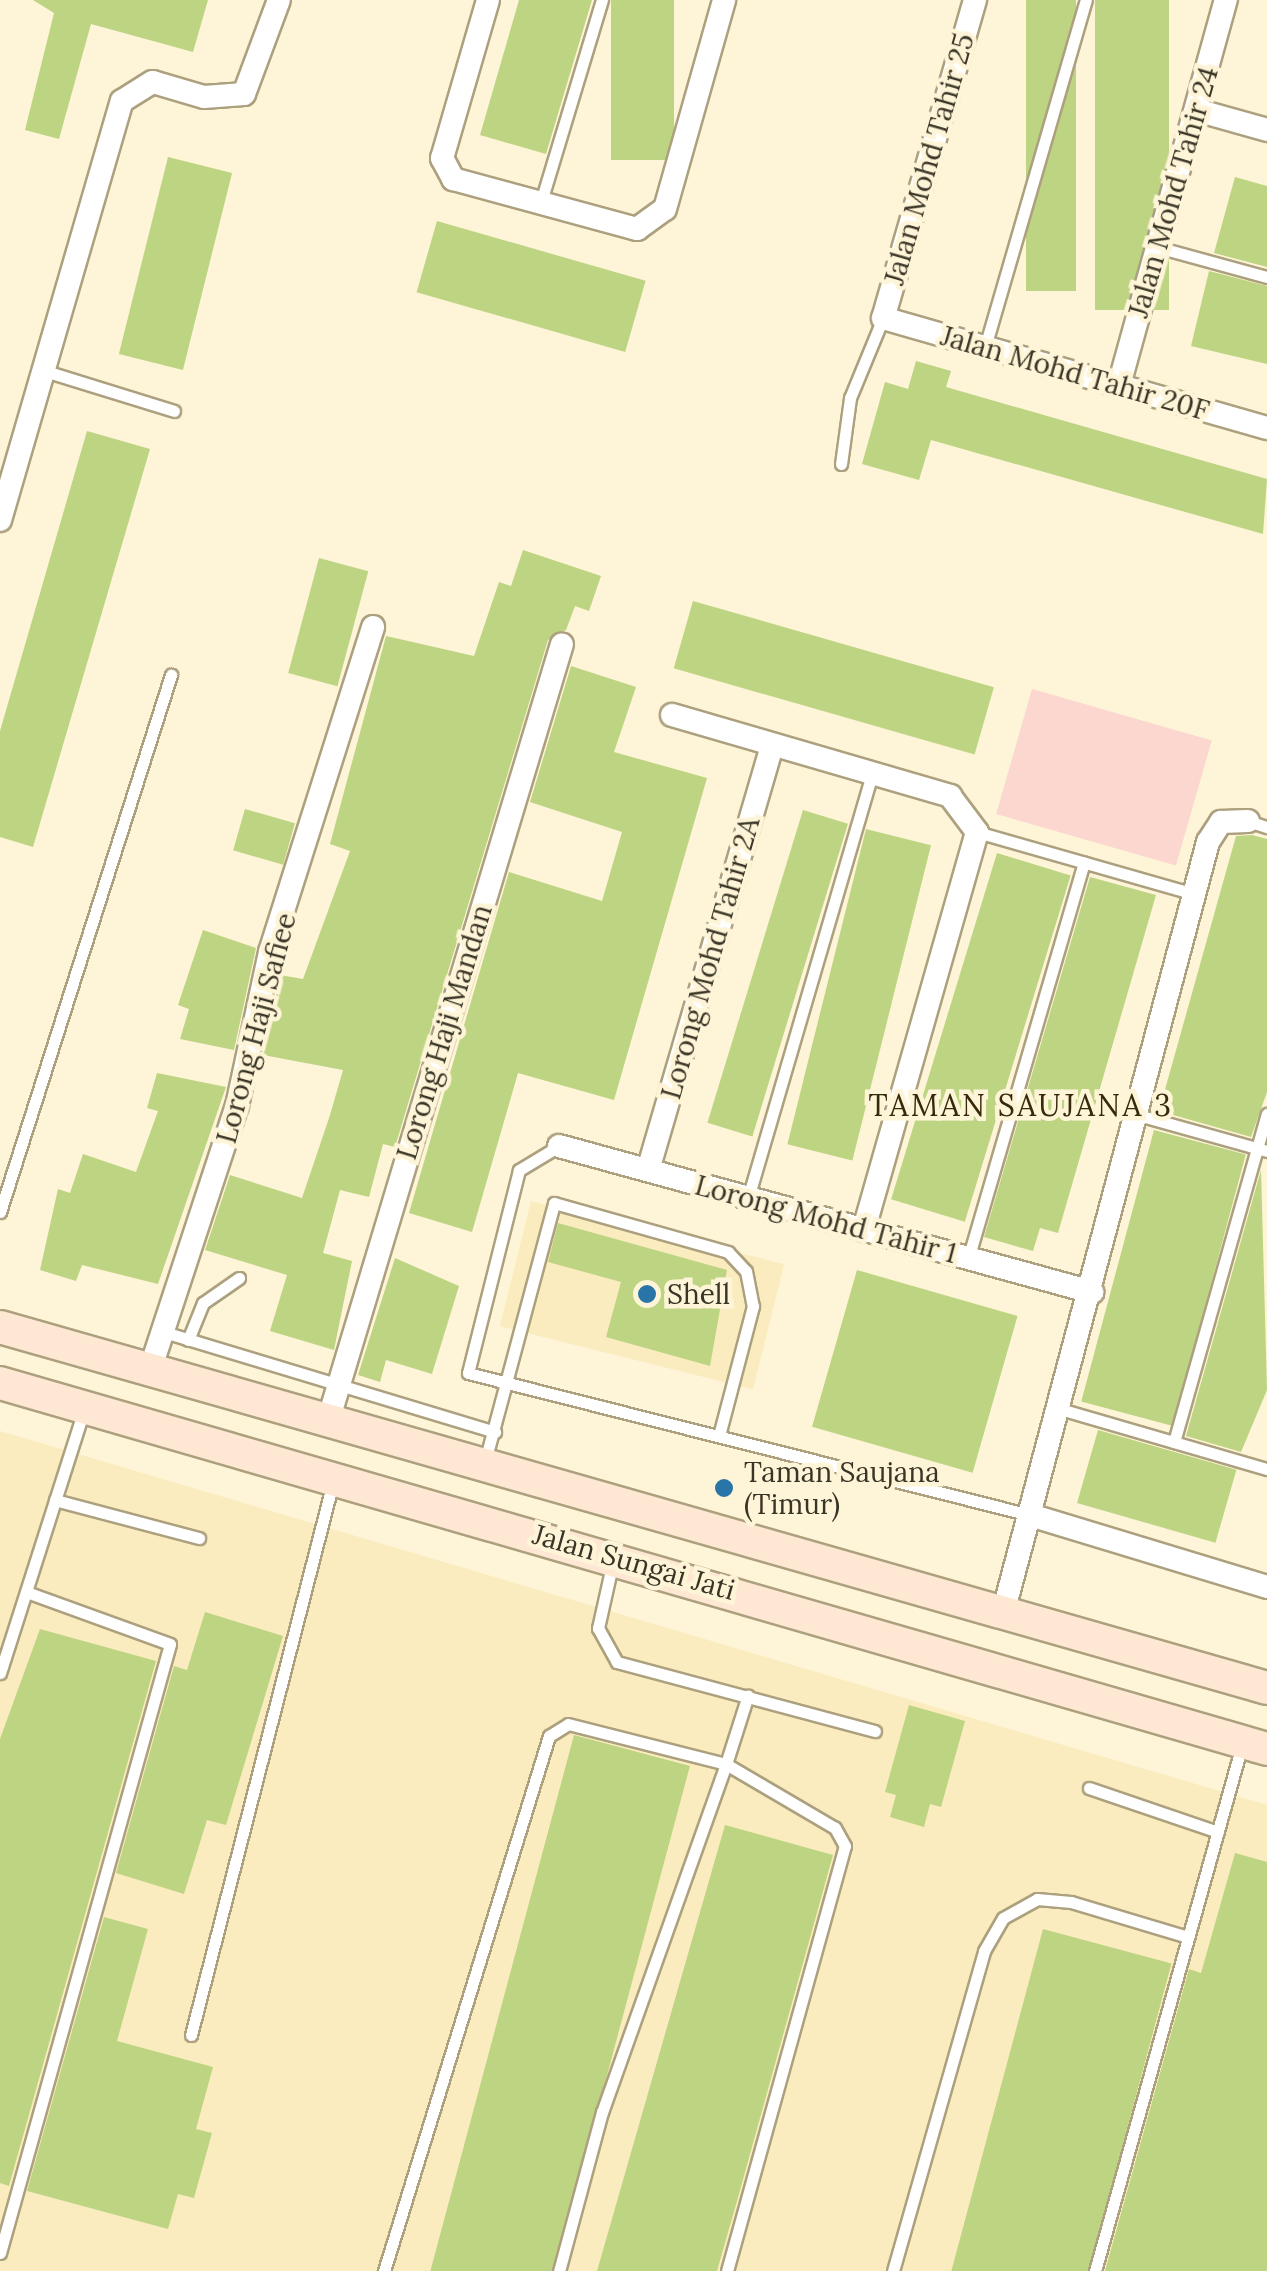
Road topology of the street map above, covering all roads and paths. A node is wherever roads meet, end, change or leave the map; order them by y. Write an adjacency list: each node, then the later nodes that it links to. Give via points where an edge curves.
1 (279, 0): 15 (street, via 244,94 204,97 153,82 122,101)
2 (488, 0): 10 (street, via 442,158 452,179)
3 (602, 0): 10 (lane)
4 (724, 0): 10 (street, via 665,210 637,228)
5 (975, 0): 13 (street, Jalan Mohd Tahir 25)
6 (1086, 0): 14 (lane)
7 (1226, 0): 8 (street, Jalan Mohd Tahir 24)
8 (1196, 110): 9 (street); 11 (street, Jalan Mohd Tahir 24)
9 (1267, 130)
10 (540, 205)
11 (1157, 247): 12 (lane); 16 (street, Jalan Mohd Tahir 24)
12 (1267, 277)
13 (883, 318): 14 (street, Jalan Mohd Tahir 20F); 19 (lane, via 850,398)
14 (985, 348): 16 (street, Jalan Mohd Tahir 20F)
15 (45, 372): 17 (lane); 20 (street)
16 (1119, 385): 18 (street, Jalan Mohd Tahir 20F)
17 (174, 412)
18 (1267, 428)
19 (841, 464)
20 (0, 520)
21 (373, 628): 43 (street, Lorong Haji Safiee)
22 (562, 644): 48 (street, Lorong Haji Mandan)
23 (171, 675): 37 (lane)
24 (672, 714): 25 (street)
25 (772, 746): 26 (street); 35 (street, Lorong Mohd Tahir 2A)
26 (872, 775): 28 (street, via 950,796); 36 (lane)
27 (1257, 824): 30 (street, via 1221,822)
28 (977, 832): 29 (lane); 38 (street)
29 (1084, 863): 30 (lane); 39 (lane)
30 (1194, 894): 31 (street)
31 (1138, 1114): 34 (lane); 41 (street)
32 (1267, 1114): 34 (lane)
33 (560, 1146): 35 (street, Lorong Mohd Tahir 1); 47 (lane, via 535,1152 520,1170 475,1330 468,1373)
34 (1262, 1149): 54 (lane)
35 (648, 1170): 36 (street, Lorong Mohd Tahir 1)
36 (748, 1198): 38 (street, Lorong Mohd Tahir 1)
37 (0, 1212)
38 (864, 1230): 39 (street, Lorong Mohd Tahir 1)
39 (968, 1258): 41 (street, Lorong Mohd Tahir 1)
40 (239, 1278): 44 (lane, via 203,1303)
41 (1092, 1292): 50 (street)
42 (0, 1327): 45 (main road, Jalan Sungai Jati)
43 (164, 1332): 44 (lane); 45 (street, Lorong Haji Safiee)
44 (188, 1340): 48 (lane)
45 (150, 1370): 51 (main road, Jalan Sungai Jati)
46 (0, 1383): 49 (main road, Jalan Sungai Jati)
47 (504, 1384): 52 (lane); 53 (lane); 53 (lane, via 554,1203 728,1252 746,1270 753,1306)
48 (337, 1385): 51 (street, Lorong Haji Mandan); 52 (lane)
49 (85, 1407): 57 (main road, Jalan Sungai Jati); 58 (lane)
50 (1060, 1409): 54 (lane); 59 (street)
51 (328, 1421): 55 (main road, Jalan Sungai Jati)
52 (496, 1432): 55 (lane)
53 (718, 1436): 59 (lane)
54 (1174, 1442): 56 (lane)
55 (484, 1465): 64 (main road, Jalan Sungai Jati)
56 (1267, 1469)
57 (334, 1478): 61 (main road, Jalan Sungai Jati); 74 (lane)
58 (55, 1500): 60 (lane); 63 (lane)
59 (1030, 1515): 62 (street); 64 (street)
60 (198, 1538)
61 (614, 1556): 67 (lane, via 598,1628 602,1650 617,1662); 69 (main road, Jalan Sungai Jati)
62 (1267, 1586)
63 (26, 1592): 65 (lane); 75 (lane, via 170,1644)
64 (1003, 1613): 66 (main road, Jalan Sungai Jati)
65 (0, 1673)
66 (1267, 1688)
67 (748, 1696): 68 (lane); 70 (lane)
68 (874, 1731)
69 (1255, 1745): 72 (lane)
70 (726, 1764): 76 (lane, via 555,1727 433,2092); 77 (lane, via 602,2112); 78 (lane, via 836,1828 845,1846)
71 (1089, 1788): 72 (lane)
72 (1218, 1832): 73 (lane)
73 (1188, 1937): 79 (lane, via 1071,1902 1037,1899 1003,1918 984,1951); 80 (lane)
74 (191, 2035)
75 (0, 2254)
76 (384, 2271)
77 (559, 2271)
78 (727, 2271)
79 (893, 2271)
80 (1095, 2271)

